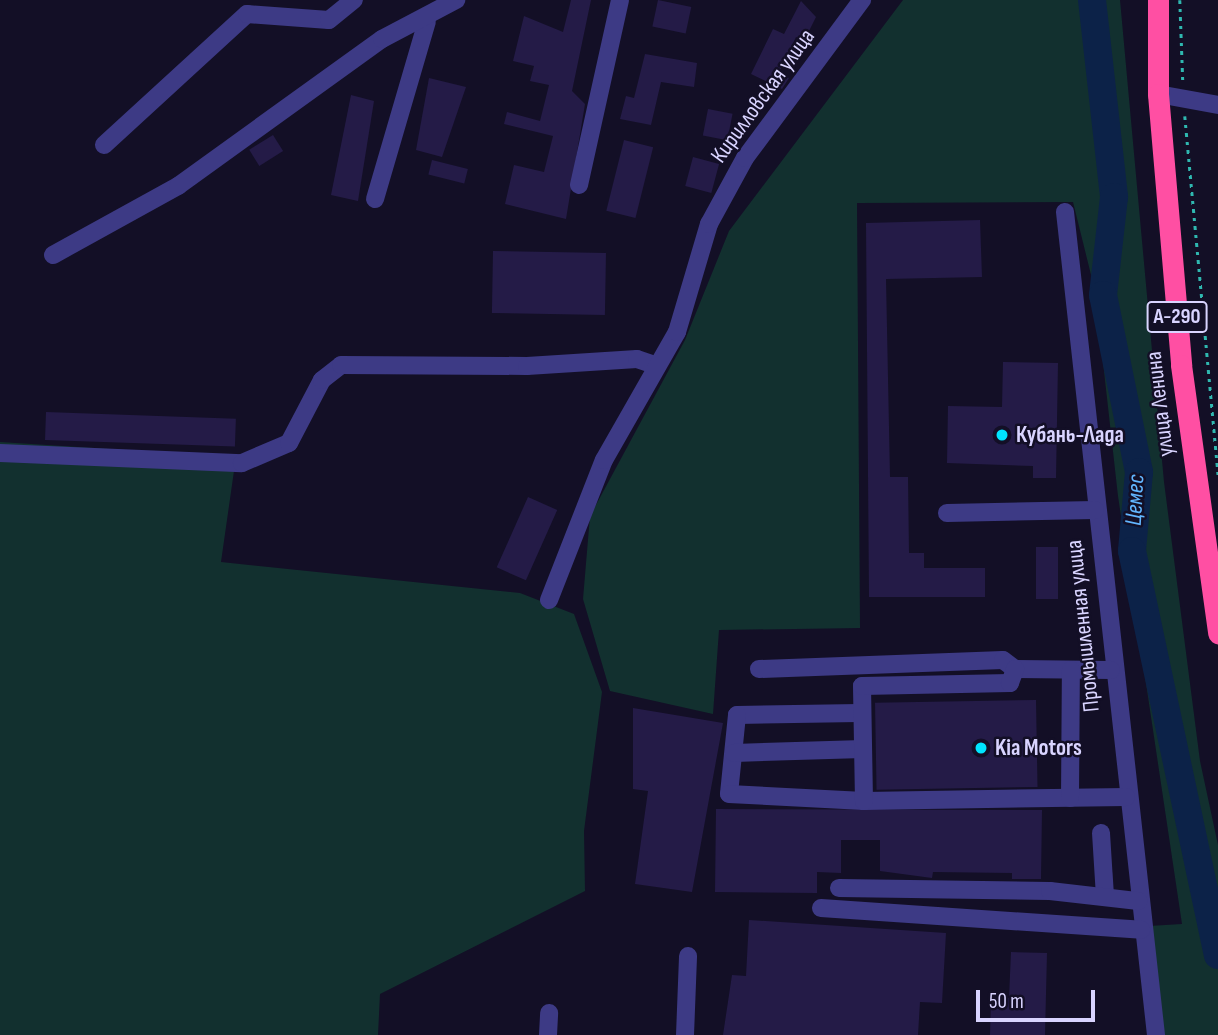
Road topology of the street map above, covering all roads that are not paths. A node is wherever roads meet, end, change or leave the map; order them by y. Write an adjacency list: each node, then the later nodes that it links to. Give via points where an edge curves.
1 (354, 0): 9 (street, via 329,20 247,14)
2 (456, 0): 6 (street)
3 (620, 0): 10 (street)
4 (862, 0): 14 (street, Кирилловская улица, via 745,158 709,224 677,332)
5 (1158, 0): 7 (highway, улица Ленина / А-290)
6 (427, 21): 11 (street); 13 (street, via 382,40 178,186)
7 (1158, 94): 8 (street); 19 (highway, улица Ленина / А-290, via 1181,365)
8 (1218, 105)
9 (104, 145)
10 (579, 185)
11 (375, 199)
12 (1065, 212): 16 (street, Промышленная улица)
13 (53, 255)
14 (657, 366): 15 (street, via 637,359 527,366 341,365 322,380 289,443 242,463); 18 (street, Кирилловская улица, via 604,460)
15 (0, 453)
16 (1095, 510): 17 (street); 24 (street, Промышленная улица)
17 (947, 513)
18 (549, 600)
19 (1218, 633)
20 (860, 665): 21 (street); 22 (street, via 1003,660); 25 (street)
21 (758, 669)
22 (1015, 669): 23 (street); 25 (street, via 1010,683)
23 (1071, 670): 24 (street); 30 (street)
24 (1111, 670): 29 (street, Промышленная улица)
25 (862, 686): 27 (street)
26 (859, 713): 28 (street, via 737,715)
27 (863, 749): 28 (street); 31 (street)
28 (734, 753): 31 (street, via 729,794)
29 (1126, 797): 30 (street); 35 (street, Промышленная улица)
30 (1070, 798): 31 (street)
31 (864, 801)
32 (1101, 833): 34 (street)
33 (839, 888): 34 (street)
34 (1105, 897): 35 (street)
35 (1138, 901): 37 (street, Промышленная улица)
36 (821, 908): 37 (street)
37 (1141, 930): 42 (street, Промышленная улица)
38 (688, 956): 41 (street)
39 (549, 1013): 40 (street)
40 (548, 1035)
41 (685, 1035)
42 (1156, 1035)

